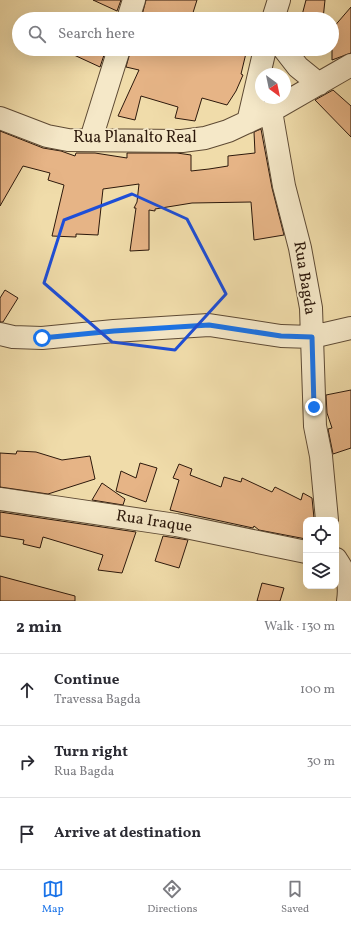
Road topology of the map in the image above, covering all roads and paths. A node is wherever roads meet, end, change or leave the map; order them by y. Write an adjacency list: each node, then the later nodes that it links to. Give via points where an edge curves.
1 (134, 0): 3 (street)
2 (280, 0): 4 (street)
3 (130, 12)
4 (276, 12)
5 (118, 56): 13 (street)
6 (263, 56): 12 (street)
7 (289, 56): 9 (street, via 298,67)
8 (351, 65): 9 (street, Rua Planalto Real)
9 (319, 84): 10 (street, Rua Planalto Real)
10 (271, 111): 12 (street, Rua Planalto Real); 16 (street, Rua Bagda, via 284,186 300,248 311,308)
11 (0, 118): 13 (street, Rua Planalto Real, via 47,136 68,140)
12 (248, 122): 13 (street, Rua Planalto Real, via 220,134 182,141)
13 (92, 139)
14 (351, 328): 16 (street)
15 (0, 334): 16 (street, via 42,338 209,325 281,336)
16 (312, 337): 18 (street, Rua Bagda, via 315,426)
17 (0, 499): 19 (street, Rua Iraque, via 176,525)
18 (327, 517)
19 (303, 551)
20 (339, 564): 21 (street, via 350,589)
21 (348, 601)

